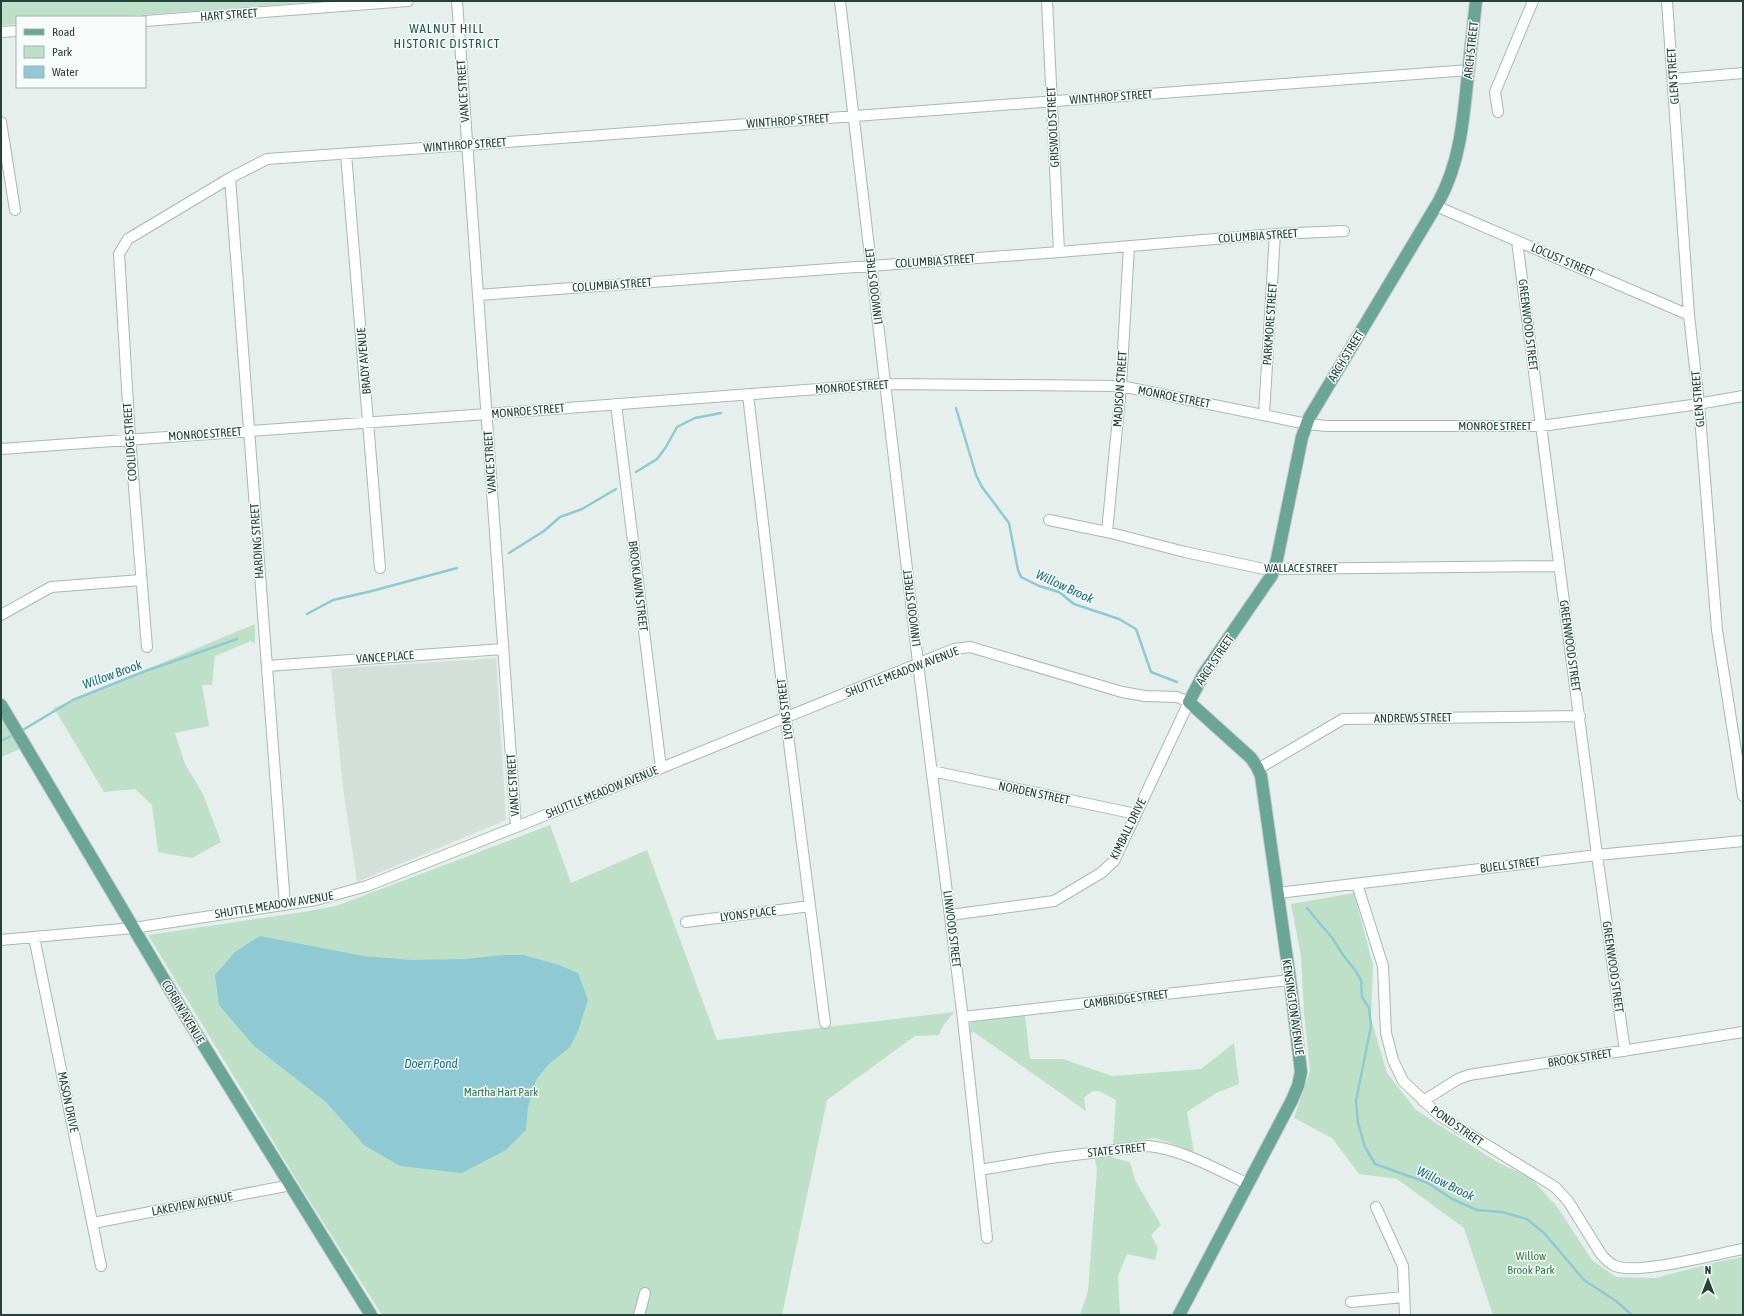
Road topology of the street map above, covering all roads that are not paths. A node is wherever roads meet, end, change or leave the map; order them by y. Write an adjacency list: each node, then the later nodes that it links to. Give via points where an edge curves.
1 (408, 1): 8 (street, HART STREET)
2 (457, 1): 18 (street, VANCE STREET)
3 (840, 1): 16 (street, LINWOOD STREET)
4 (1047, 1): 14 (street, GRISWOLD STREET)
5 (1476, 1): 11 (main road, ARCH STREET)
6 (1533, 1): 15 (street, via 1495,92)
7 (1667, 1): 13 (street, GLEN STREET)
8 (146, 21)
9 (16, 31): 10 (street)
10 (1, 32)
11 (1469, 70): 14 (street, WINTHROP STREET); 21 (main road, ARCH STREET, via 1458,151 1449,180)
12 (1743, 74): 13 (street)
13 (1673, 79): 31 (street, GLEN STREET)
14 (1052, 101): 16 (street, WINTHROP STREET); 28 (street, GRISWOLD STREET)
15 (1498, 112)
16 (854, 116): 18 (street, WINTHROP STREET); 29 (street, LINWOOD STREET)
17 (1, 122): 22 (street)
18 (467, 145): 19 (street, WINTHROP STREET); 30 (street, VANCE STREET)
19 (346, 154): 20 (street, WINTHROP STREET, via 267,159); 40 (street, BRADY AVENUE)
20 (230, 178): 25 (street, WINTHROP STREET); 43 (street, HARDING STREET)
21 (1436, 206): 26 (street, LOCUST STREET); 41 (main road, ARCH STREET)
22 (15, 210)
23 (1344, 231): 24 (street, COLUMBIA STREET)
24 (1275, 234): 27 (street, COLUMBIA STREET); 39 (street, PARKMORE STREET)
25 (128, 239): 44 (street, COOLIDGE STREET, via 119,254)
26 (1517, 241): 31 (street, LOCUST STREET); 42 (street, GREENWOOD STREET)
27 (1129, 246): 28 (street, COLUMBIA STREET); 33 (street, MADISON STREET)
28 (1059, 252): 29 (street, COLUMBIA STREET)
29 (871, 265): 30 (street, COLUMBIA STREET); 32 (street, LINWOOD STREET)
30 (478, 295): 38 (street, VANCE STREET)
31 (1689, 315): 37 (street, GLEN STREET)
32 (885, 384): 33 (street, MONROE STREET); 34 (street, MONROE STREET); 55 (street, LINWOOD STREET)
33 (1121, 386): 39 (street, MONROE STREET); 47 (street, MADISON STREET)
34 (748, 395): 36 (street, MONROE STREET); 60 (street, LYONS STREET)
35 (1743, 396): 37 (street, MONROE STREET)
36 (616, 404): 38 (street, MONROE STREET); 61 (street, BROOKLAWN STREET)
37 (1699, 404): 42 (street, MONROE STREET); 64 (street, GLEN STREET, via 1717,630)
38 (487, 414): 40 (street, MONROE STREET); 54 (street, VANCE STREET)
39 (1264, 414): 41 (street, MONROE STREET)
40 (369, 423): 43 (street, MONROE STREET); 49 (street, BRADY AVENUE)
41 (1307, 424): 42 (street, MONROE STREET); 50 (main road, ARCH STREET)
42 (1541, 426): 48 (street, GREENWOOD STREET)
43 (249, 431): 44 (street, MONROE STREET); 56 (street, HARDING STREET)
44 (130, 438): 45 (street, MONROE STREET); 51 (street, COOLIDGE STREET)
45 (1, 448)
46 (1049, 520): 47 (street, WALLACE STREET)
47 (1107, 532): 50 (street, WALLACE STREET, via 1185,552)
48 (1559, 566): 50 (street, WALLACE STREET); 59 (street, GREENWOOD STREET)
49 (380, 568)
50 (1274, 569): 57 (main road, ARCH STREET, via 1268,582 1200,680)
51 (141, 580): 52 (street, via 51,587); 53 (street, COOLIDGE STREET)
52 (1, 615)
53 (147, 647)
54 (503, 649): 56 (street, VANCE PLACE); 66 (street, VANCE STREET)
55 (918, 663): 57 (street, SHUTTLE MEADOW AVENUE, via 954,649 970,647 1122,692 1177,697); 60 (street, SHUTTLE MEADOW AVENUE); 63 (street, LINWOOD STREET)
56 (267, 666): 71 (street, HARDING STREET)
57 (1189, 702): 62 (main road, KENSINGTON AVENUE, via 1247,755); 65 (street, KIMBALL DRIVE)
58 (1, 705): 75 (main road, CORBIN AVENUE)
59 (1580, 716): 62 (street, ANDREWS STREET, via 1344,719); 68 (street, GREENWOOD STREET)
60 (786, 719): 61 (street, SHUTTLE MEADOW AVENUE); 72 (street, LYONS STREET)
61 (661, 768): 66 (street, SHUTTLE MEADOW AVENUE)
62 (1258, 769): 70 (main road, KENSINGTON AVENUE, via 1263,784)
63 (932, 771): 65 (street, NORDEN STREET); 73 (street, LINWOOD STREET)
64 (1743, 796)
65 (1136, 814): 73 (street, KIMBALL DRIVE, via 1114,861 1101,873 1054,901)
66 (516, 827): 71 (street, SHUTTLE MEADOW AVENUE, via 367,886 316,900)
67 (1743, 841): 68 (street, BUELL STREET)
68 (1597, 855): 69 (street, BUELL STREET); 82 (street, GREENWOOD STREET)
69 (1357, 884): 70 (street, BUELL STREET); 83 (street, POND STREET, via 1383,966 1386,1033 1391,1054 1403,1081)
70 (1278, 893): 78 (main road, KENSINGTON AVENUE)
71 (284, 905): 75 (street, SHUTTLE MEADOW AVENUE)
72 (810, 906): 74 (street, LYONS PLACE); 80 (street, LYONS STREET)
73 (950, 915): 79 (street, LINWOOD STREET)
74 (686, 922)
75 (133, 928): 76 (street, SHUTTLE MEADOW AVENUE); 86 (main road, CORBIN AVENUE)
76 (34, 937): 77 (street, SHUTTLE MEADOW AVENUE); 88 (street, MASON DRIVE)
77 (1, 940)
78 (1290, 980): 79 (street, CAMBRIDGE STREET); 85 (main road, KENSINGTON AVENUE, via 1300,1080)
79 (963, 1017): 84 (street, LINWOOD STREET)
80 (825, 1023)
81 (1743, 1032): 82 (street, BROOK STREET)
82 (1625, 1051): 83 (street, BROOK STREET, via 1469,1075)
83 (1423, 1101): 90 (street, POND STREET, via 1440,1116 1555,1187 1568,1201 1601,1254 1615,1266 1626,1268 1664,1265)
84 (980, 1170): 85 (street, STATE STREET, via 1148,1146 1163,1147 1177,1152); 89 (street, LINWOOD STREET)
85 (1248, 1184): 97 (main road, KENSINGTON AVENUE)
86 (291, 1186): 88 (street, LAKEVIEW AVENUE); 95 (main road, CORBIN AVENUE)
87 (1376, 1207): 93 (street, via 1403,1266)
88 (93, 1223): 91 (street, MASON DRIVE)
89 (987, 1238)
90 (1743, 1249)
91 (101, 1266)
92 (645, 1293): 96 (street)
93 (1404, 1297): 94 (street); 98 (street)
94 (1351, 1302)
95 (371, 1315)
96 (639, 1315)
97 (1180, 1315)
98 (1405, 1315)

